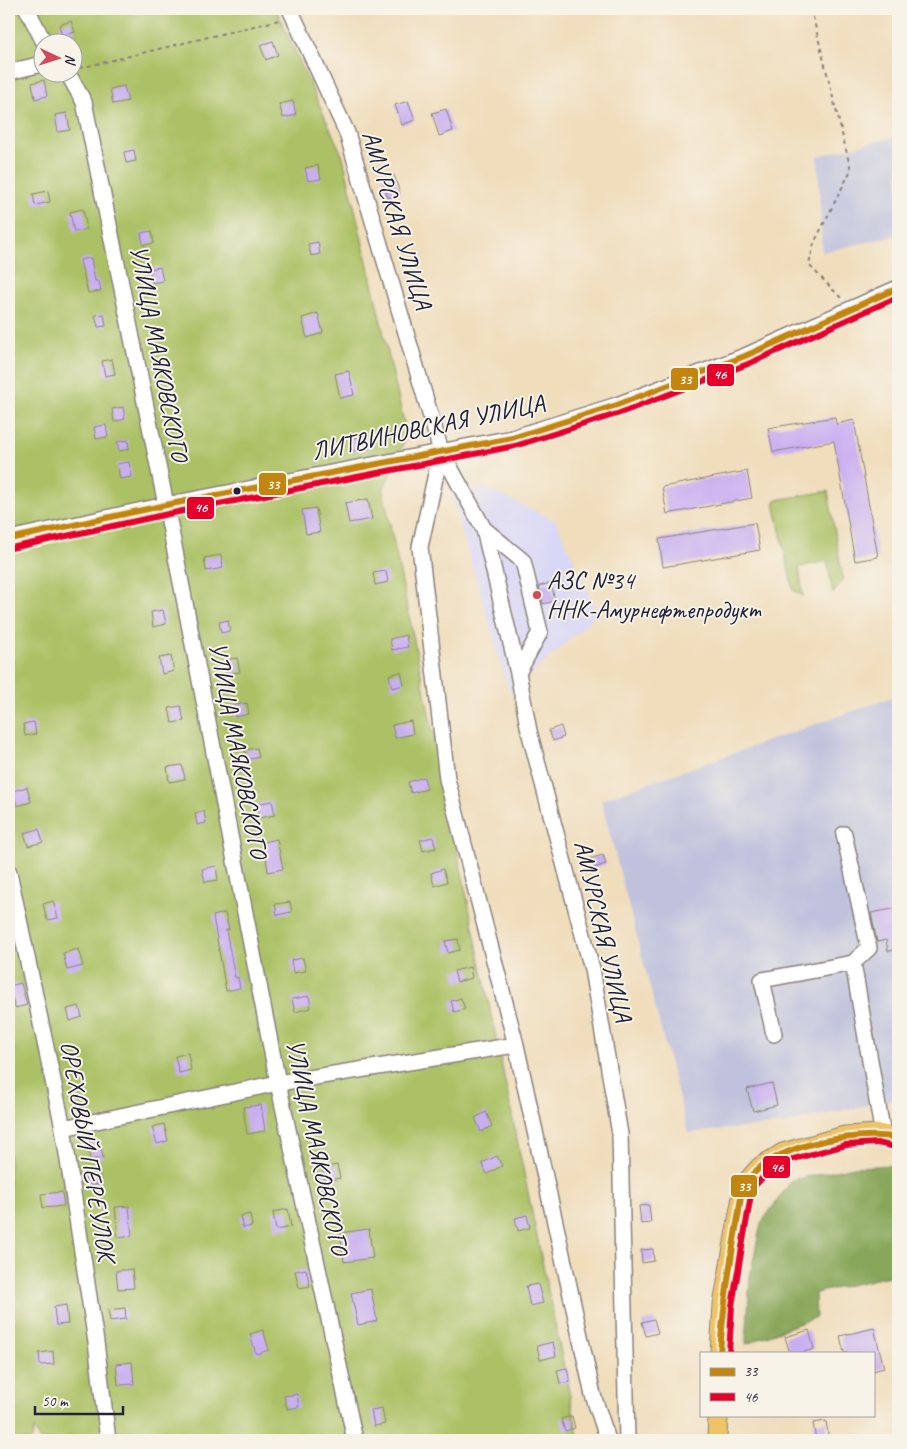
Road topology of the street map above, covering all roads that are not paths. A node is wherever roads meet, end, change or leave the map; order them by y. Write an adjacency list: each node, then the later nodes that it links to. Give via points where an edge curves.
1 (27, 9): 3 (street)
2 (292, 13): 8 (street, АМУРСКАЯ УЛИЦА, via 347,133)
3 (39, 32)
4 (32, 66): 5 (street)
5 (9, 72)
6 (73, 82): 9 (street, УЛИЦА МАЯКОВСКОГО, via 84,102)
7 (898, 288): 8 (street, ЛИТВИНОВСКАЯ УЛИЦА, via 745,356 617,405 512,438)
8 (441, 451): 9 (street, ЛИТВИНОВСКАЯ УЛИЦА); 10 (street, АМУРСКАЯ УЛИЦА); 17 (street, АМУРСКАЯ УЛИЦА, via 420,547 447,779)
9 (166, 505): 11 (street, ЛИТВИНОВСКАЯ УЛИЦА); 18 (street, УЛИЦА МАЯКОВСКОГО)
10 (484, 529): 12 (street, АМУРСКАЯ УЛИЦА); 12 (street, via 523,561 540,632)
11 (9, 539)
12 (518, 673): 26 (street, АМУРСКАЯ УЛИЦА, via 529,731 592,969 620,1134)
13 (844, 834): 15 (street, via 869,948)
14 (9, 872): 19 (street, ОРЕХОВЫЙ ПЕРЕУЛОК)
15 (852, 962): 16 (street, via 762,980); 20 (street)
16 (774, 1034)
17 (516, 1045): 18 (street); 25 (street, АМУРСКАЯ УЛИЦА, via 593,1395)
18 (278, 1083): 19 (street); 24 (street, УЛИЦА МАЯКОВСКОГО)
19 (63, 1128): 23 (street, ОРЕХОВЫЙ ПЕРЕУЛОК)
20 (891, 1137): 21 (main road, via 845,1136 783,1152 760,1167 744,1185 722,1305)
21 (720, 1352)
22 (718, 1416): 27 (main road)
23 (108, 1440)
24 (355, 1440)
25 (608, 1440)
26 (627, 1440)
27 (717, 1440)

